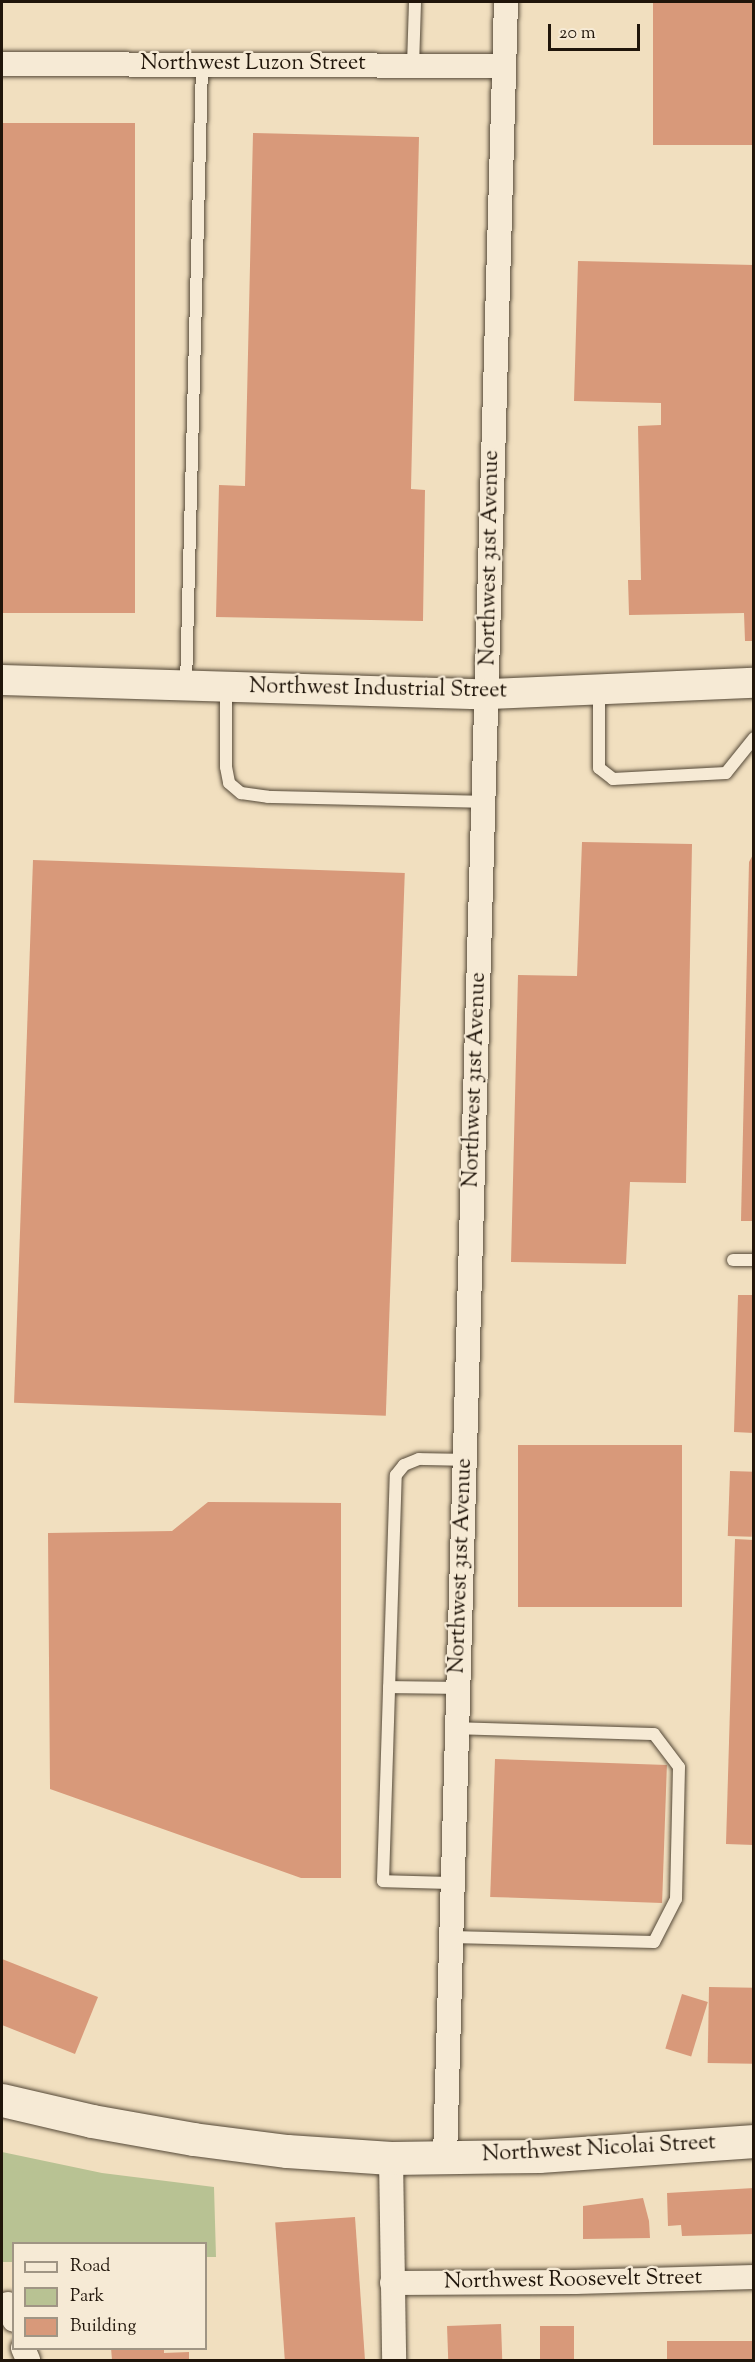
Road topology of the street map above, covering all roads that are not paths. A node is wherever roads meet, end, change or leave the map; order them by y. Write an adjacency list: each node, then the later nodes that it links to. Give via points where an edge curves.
1 (415, 2): 5 (lane)
2 (506, 2): 6 (street, Northwest 31st Avenue)
3 (2, 64): 4 (street, Northwest Luzon Street)
4 (202, 65): 5 (street, Northwest Luzon Street); 9 (lane)
5 (414, 66): 6 (street, Northwest Luzon Street)
6 (504, 66): 12 (street, Northwest 31st Avenue)
7 (2, 681): 9 (street, Northwest Industrial Street)
8 (753, 683): 11 (street, Northwest Industrial Street)
9 (186, 686): 10 (street, Northwest Industrial Street)
10 (226, 686): 12 (street, Northwest Industrial Street); 14 (lane, via 226,767 229,783 241,793)
11 (599, 689): 12 (street, Northwest Industrial Street); 13 (lane, via 600,768 613,779 726,774)
12 (488, 694): 14 (street, Northwest 31st Avenue)
13 (753, 738)
14 (484, 802): 17 (street, Northwest 31st Avenue)
15 (733, 1260): 16 (lane)
16 (753, 1260)
17 (465, 1460): 18 (lane, via 419,1459 404,1465 396,1475); 19 (street, Northwest 31st Avenue)
18 (389, 1687): 19 (lane); 21 (lane, via 383,1881)
19 (459, 1688): 20 (street, Northwest 31st Avenue)
20 (458, 1728): 21 (street, Northwest 31st Avenue); 22 (lane, via 654,1734 679,1767 676,1899 654,1942)
21 (453, 1883): 22 (street, Northwest 31st Avenue)
22 (451, 1937): 26 (street, Northwest 31st Avenue)
23 (2, 2100): 25 (main road, Northwest Nicolai Street, via 193,2139)
24 (753, 2141): 26 (main road, Northwest Nicolai Street, via 539,2156)
25 (391, 2158): 26 (main road, Northwest Nicolai Street); 28 (street)
26 (445, 2158)
27 (753, 2277): 28 (street, Northwest Roosevelt Street)
28 (392, 2283): 29 (street)
29 (394, 2361)

